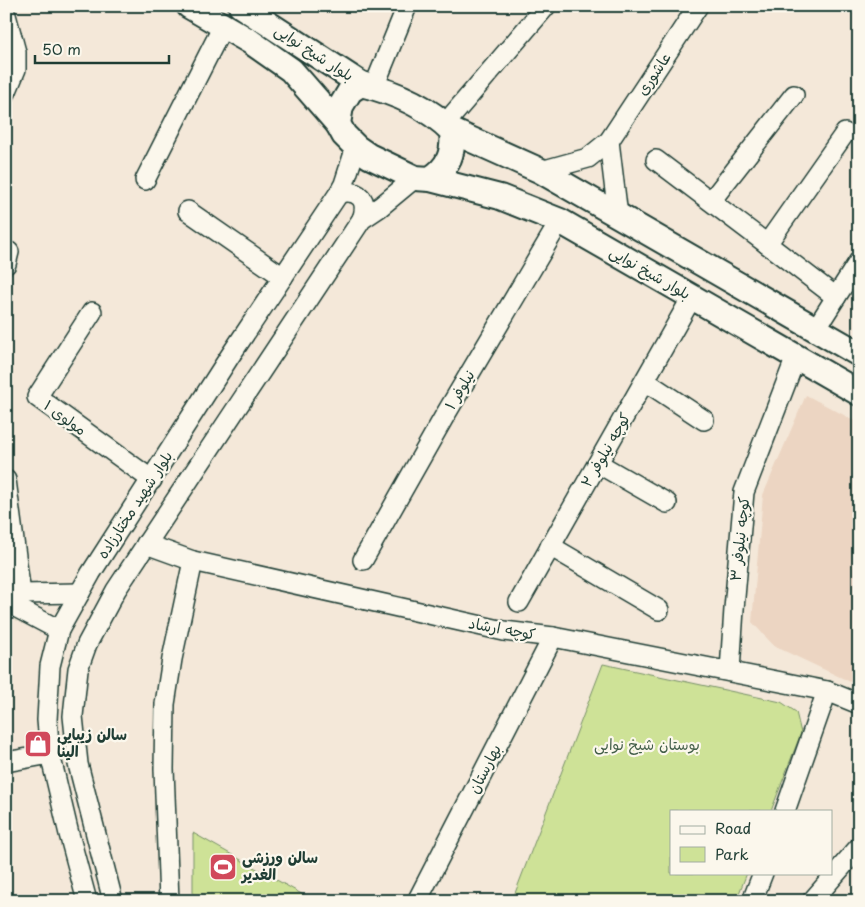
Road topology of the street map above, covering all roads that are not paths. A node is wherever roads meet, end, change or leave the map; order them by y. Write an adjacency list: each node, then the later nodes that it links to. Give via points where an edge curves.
1 (188, 6): 7 (main road, بلوار شیخ نوایی)
2 (407, 6): 8 (street)
3 (546, 6): 12 (street)
4 (698, 6): 14 (street, عاشوری)
5 (249, 8): 8 (main road, بلوار شیخ نوایی)
6 (6, 15): 9 (street, via 16,52 16,69)
7 (223, 26): 11 (main road, بلوار شیخ نوایی, via 291,70); 19 (street)
8 (367, 86): 11 (main road, via 350,91 341,106); 12 (main road, بلوار شیخ نوایی, via 415,104)
9 (6, 93)
10 (794, 95): 21 (street)
11 (338, 124): 15 (main road, بلوار شیخ نوایی)
12 (449, 128): 17 (main road); 18 (main road, via 453,146 449,159 439,173)
13 (845, 133): 26 (street)
14 (609, 141): 17 (street, عاشوری, via 588,158); 23 (street)
15 (356, 147): 18 (main road, بلوار شیخ نوایی); 20 (street, بلوار شهید مختارزاده)
16 (656, 160): 21 (street)
17 (541, 171): 23 (main road)
18 (422, 179): 24 (street, بلوار شهید مختارزاده); 25 (main road, بلوار شیخ نوایی, via 500,197)
19 (145, 180)
20 (339, 193): 24 (street, via 357,194 365,210); 28 (street, بلوار شهید مختارزاده)
21 (710, 201): 26 (street)
22 (188, 211): 28 (street)
23 (618, 216): 32 (main road)
24 (362, 219): 42 (street, بلوار شهید مختارزاده)
25 (560, 221): 30 (main road, بلوار شیخ نوایی); 44 (street, ۱ نیلوفر)
26 (767, 244): 29 (street)
27 (859, 261): 29 (street)
28 (283, 277): 40 (street, بلوار شهید مختارزاده)
29 (836, 296): 32 (street)
30 (692, 297): 34 (main road, بلوار شیخ نوایی); 35 (street, کوچه نیلوفر ۲)
31 (92, 312): 40 (street, مولوی ۱, via 37,397)
32 (815, 330): 33 (main road)
33 (859, 354)
34 (796, 357): 36 (main road, بلوار شیخ نوایی); 52 (street, کوچه نیلوفر ۳, via 744,492)
35 (645, 381): 37 (street); 38 (street, کوچه نیلوفر ۲)
36 (859, 393)
37 (704, 420)
38 (599, 464): 41 (street); 43 (street, کوچه نیلوفر ۲)
39 (6, 480): 47 (street)
40 (152, 480): 46 (street, بلوار شهید مختارزاده)
41 (667, 503)
42 (146, 544): 45 (street, کوچه ارشاد); 61 (street, بلوار شهید مختارزاده, via 87,644 78,669 73,716 78,764)
43 (550, 546): 48 (street, کوچه نیلوفر ۲); 49 (street)
44 (363, 560)
45 (194, 561): 51 (street, کوچه ارشاد, via 499,630); 62 (street, via 165,704)
46 (80, 593): 47 (street); 50 (street, بلوار شهید مختارزاده)
47 (11, 598): 50 (street)
48 (519, 602)
49 (659, 610)
50 (59, 630): 55 (street, بلوار شهید مختارزاده, via 50,666 47,720)
51 (553, 637): 52 (street, کوچه ارشاد); 63 (street, بهارستان)
52 (730, 671): 53 (street, کوچه ارشاد)
53 (827, 691): 54 (street, کوچه ارشاد); 57 (street)
54 (859, 704)
55 (50, 754): 56 (street); 60 (street, بلوار شهید مختارزاده)
56 (6, 762)
57 (786, 810)
58 (859, 847): 65 (street)
59 (763, 874): 64 (street)
60 (87, 901)
61 (113, 901)
62 (169, 901)
63 (417, 901)
64 (752, 901)
65 (812, 901)

